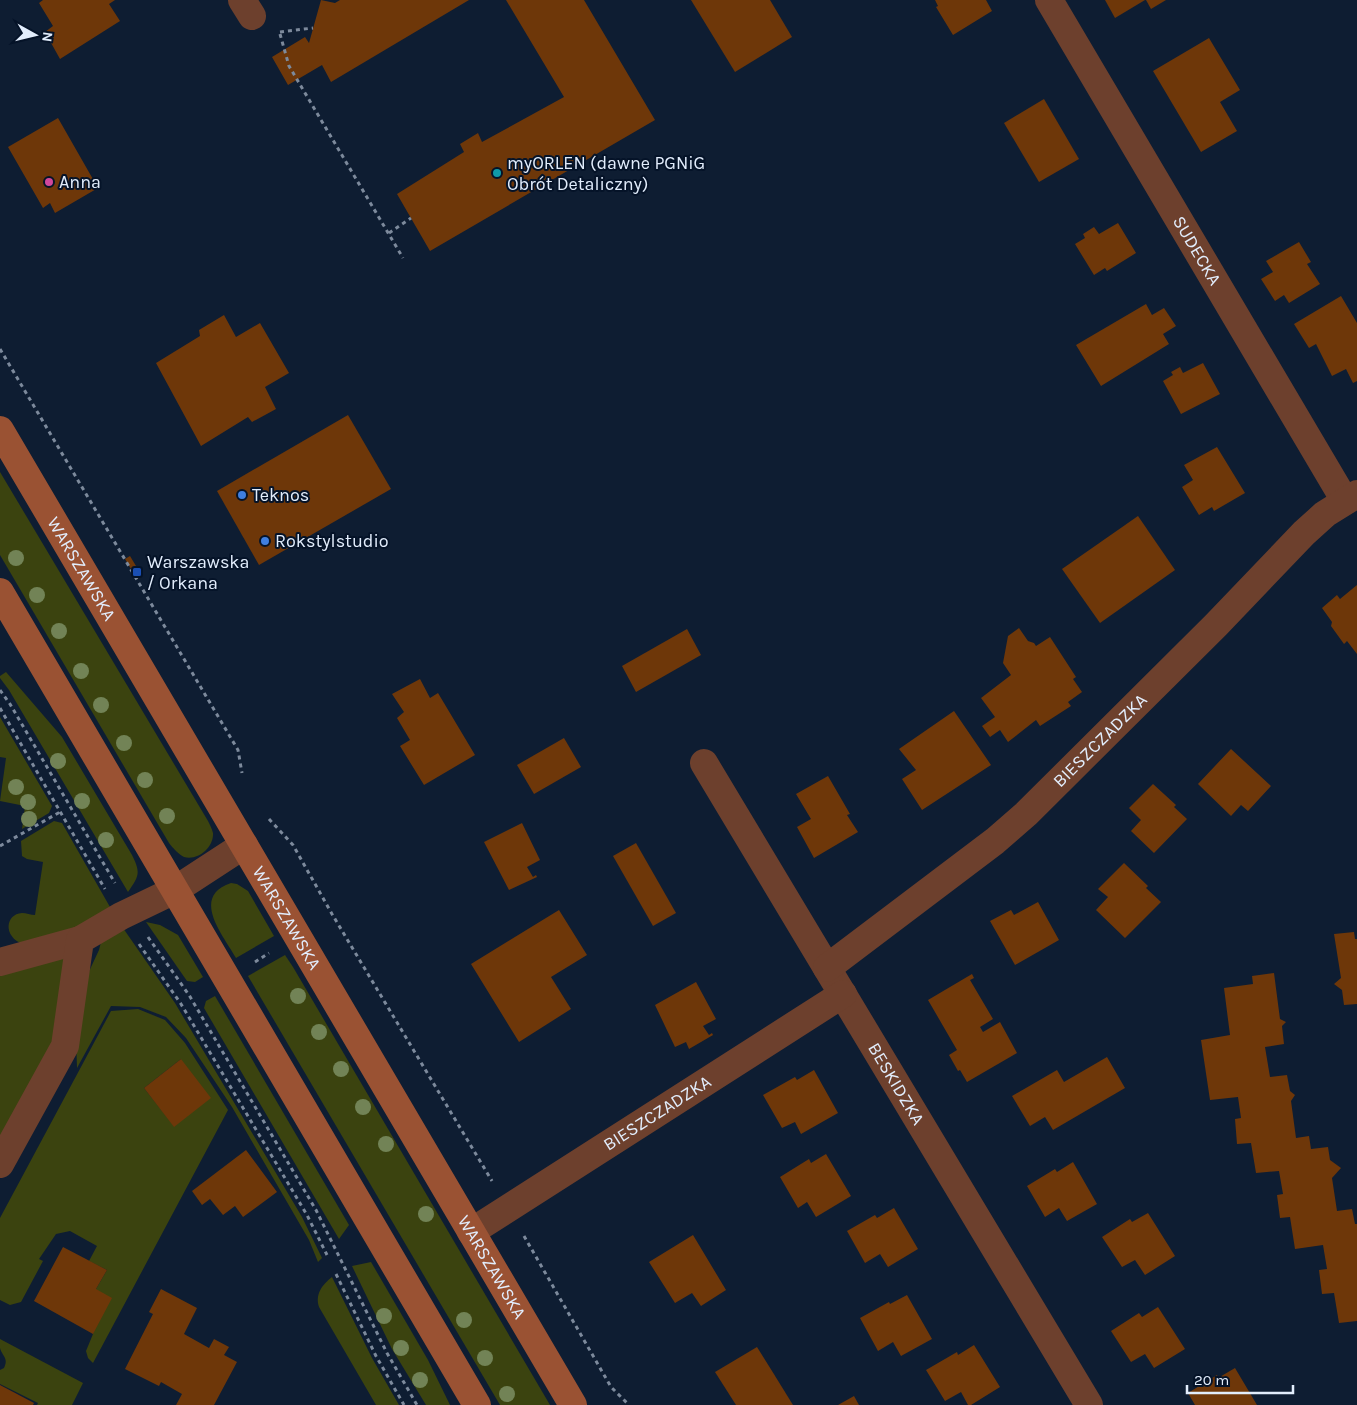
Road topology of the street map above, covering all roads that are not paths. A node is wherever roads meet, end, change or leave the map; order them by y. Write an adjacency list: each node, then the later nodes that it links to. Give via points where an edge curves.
1 (1049, 0): 3 (street, SUDECKA)
2 (0, 430): 6 (main road, WARSZAWSKA)
3 (1351, 497): 10 (street, BIESZCZADZKA, via 1304,533 1026,814)
4 (0, 592): 7 (main road)
5 (704, 763): 10 (street, BESKIDZKA)
6 (244, 845): 7 (street); 13 (main road, WARSZAWSKA)
7 (175, 890): 8 (street); 14 (main road)
8 (80, 940): 9 (street); 12 (street, via 65,1046)
9 (0, 960)
10 (826, 968): 11 (street, BESKIDZKA)
11 (843, 994): 13 (street, BIESZCZADZKA); 16 (street, BESKIDZKA)
12 (0, 1164)
13 (471, 1232): 15 (main road, WARSZAWSKA)
14 (477, 1405)
15 (573, 1405)
16 (1089, 1405)

